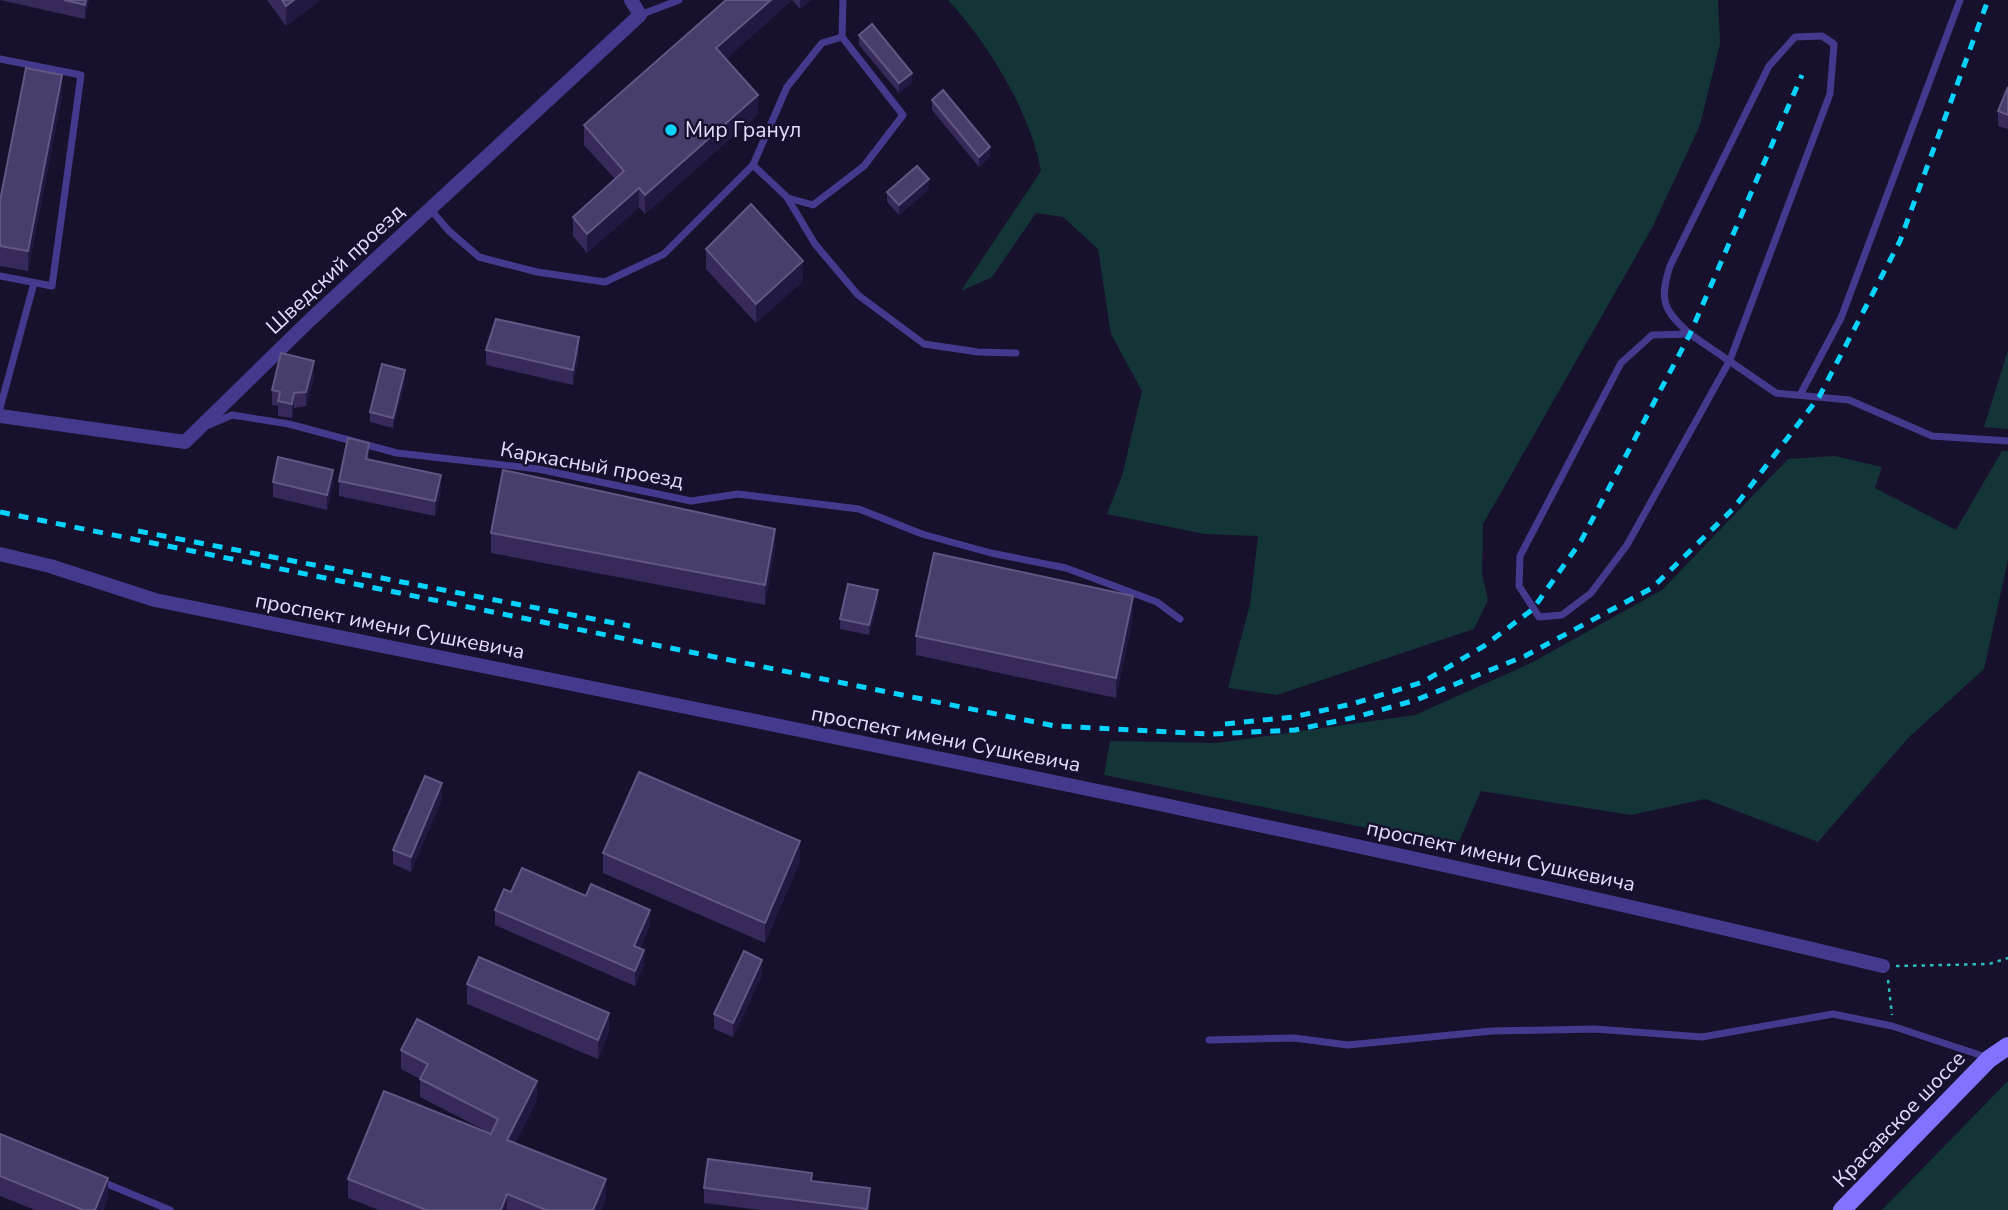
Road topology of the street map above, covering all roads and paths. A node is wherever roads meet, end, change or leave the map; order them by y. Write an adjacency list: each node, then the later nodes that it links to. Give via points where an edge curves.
1 (631, 0): 5 (street)
2 (680, 0): 5 (lane)
3 (843, 0): 6 (lane)
4 (1960, 0): 16 (lane, via 1840,318)
5 (640, 15): 10 (street, Шведский проезд)
6 (842, 37): 8 (lane, via 822,43 787,87); 9 (lane, via 903,116 864,166 813,205)
7 (0, 59): 12 (lane, via 81,75 52,286)
8 (753, 165): 9 (lane); 10 (lane, via 664,254 605,282 479,257)
9 (788, 198): 14 (lane, via 815,244 858,295 924,344)
10 (430, 209): 19 (street, Шведский проезд)
11 (0, 276): 12 (lane)
12 (34, 283): 17 (lane)
13 (1690, 334): 15 (lane); 15 (lane, via 1652,335 1621,363 1520,556 1519,586 1539,617 1562,615 1591,593 1627,545); 15 (lane, via 1670,316 1662,292 1670,266 1769,66 1795,37 1822,36 1834,44 1830,94)
14 (1016, 353)
15 (1730, 360): 16 (lane, via 1776,393)
16 (1800, 396): 20 (lane, via 1849,400 1932,436)
17 (0, 408)
18 (0, 416): 19 (street, Шведский проезд, via 184,442)
19 (195, 431): 22 (lane, Каркасный проезд, via 232,415 289,424 397,453 538,469 691,501 738,494 859,509 945,540 1066,568 1157,602)
20 (2008, 441)
21 (0, 554): 24 (street, проспект имени Сушкевича, via 155,600 1105,792 1582,894)
22 (1180, 619)
23 (2008, 958): 24 (path, via 1989,964)
24 (1884, 966): 25 (path, via 1891,991)
25 (1892, 1026): 26 (lane, via 1833,1014 1702,1037 1595,1029 1492,1031 1349,1045 1294,1038); 28 (lane)
26 (1209, 1040)
27 (2008, 1046): 28 (street, Красавское шоссе)
28 (1989, 1059): 31 (street, Красавское шоссе)
29 (85, 1175): 30 (lane)
30 (170, 1210)
31 (1842, 1210)

